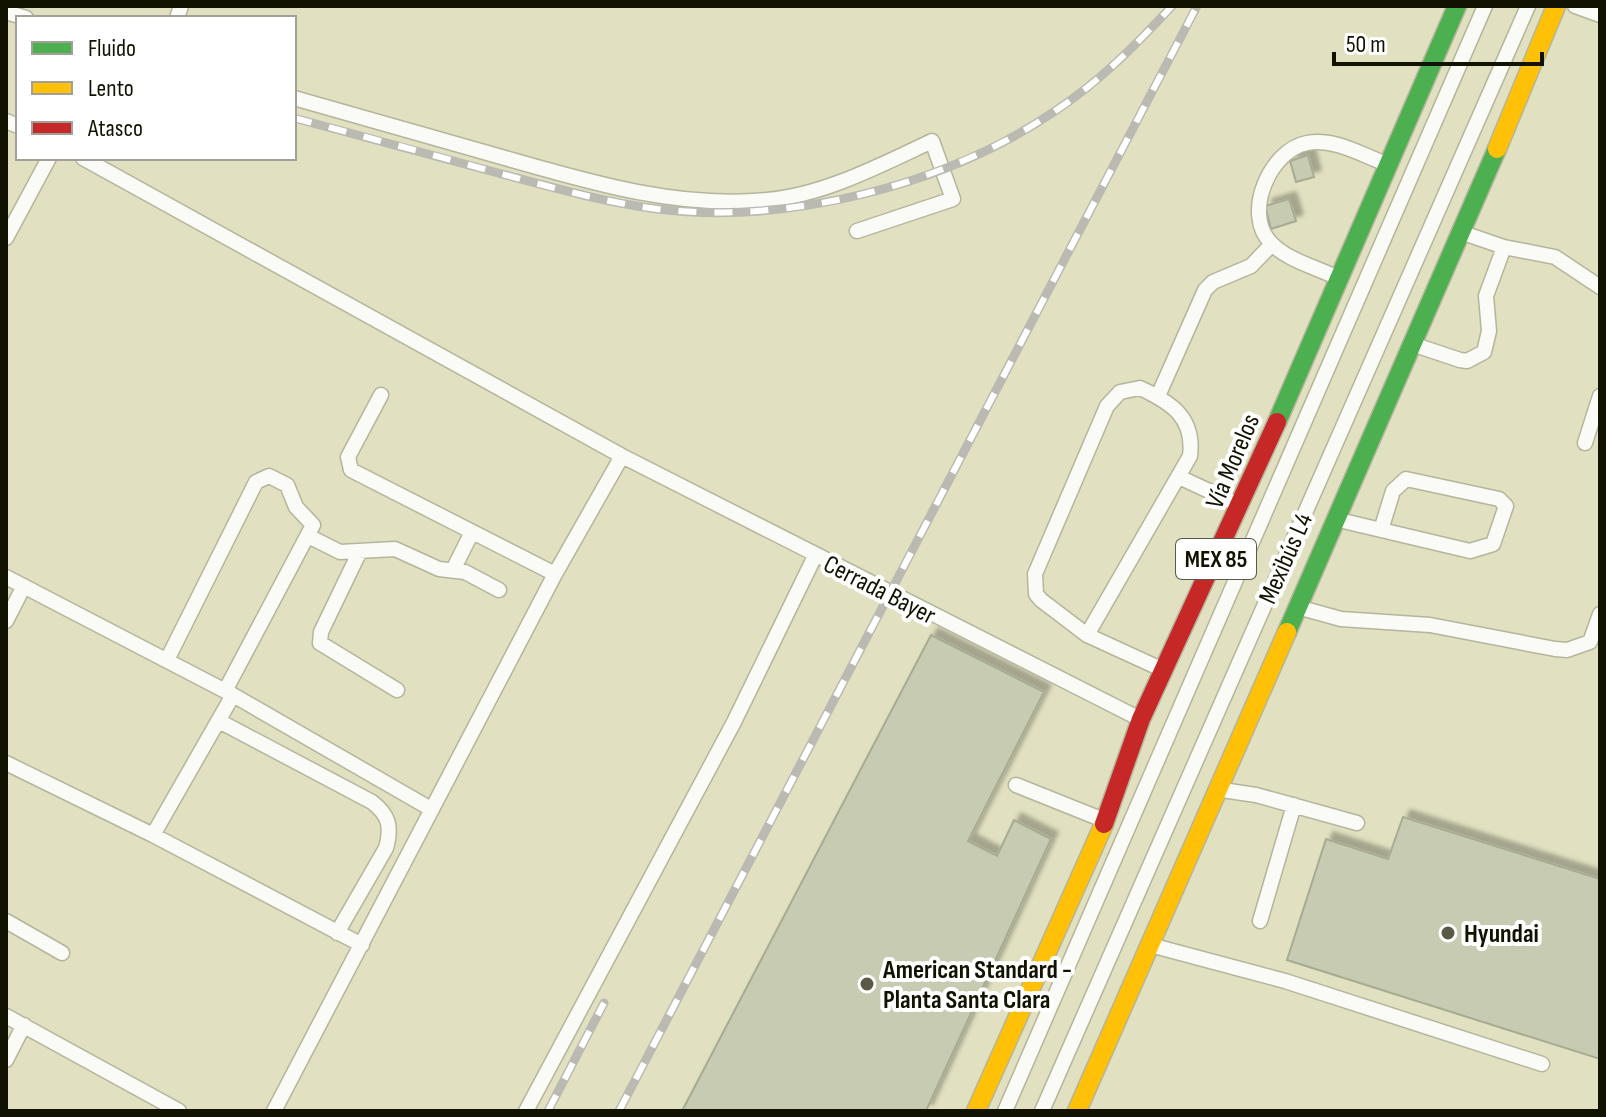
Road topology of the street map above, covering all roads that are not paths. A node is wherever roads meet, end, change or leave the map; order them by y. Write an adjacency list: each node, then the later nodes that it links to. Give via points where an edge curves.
1 (1457, 6): 10 (main road, Vía Morelos / MEX 85)
2 (1485, 6): 69 (lane, Mexibús L4)
3 (1528, 6): 70 (lane, Mexibús L4)
4 (1556, 6): 12 (main road)
5 (1575, 6): 6 (lane)
6 (1600, 15)
7 (296, 99): 11 (lane, via 604,186 711,200 768,200 823,186 932,141 953,199)
8 (48, 160): 13 (lane)
9 (87, 160): 23 (lane, Cerrada Bayer)
10 (1388, 165): 14 (lane, via 1332,143 1291,149 1282,156 1260,201 1260,225); 16 (main road, Vía Morelos / MEX 85)
11 (857, 231)
12 (1462, 232): 15 (lane); 18 (main road)
13 (6, 238)
14 (1272, 244): 16 (lane); 20 (lane, via 1251,266 1205,290)
15 (1504, 247): 17 (lane, via 1555,257); 18 (lane, via 1486,296 1489,331 1484,352 1467,361)
16 (1338, 277): 25 (main road, Vía Morelos / MEX 85)
17 (1600, 287)
18 (1412, 344): 26 (main road)
19 (381, 395): 28 (lane, via 348,457 349,467)
20 (1158, 396): 24 (lane, via 1172,402 1189,435 1190,456); 40 (lane, via 1140,388 1113,397 1035,574 1041,600)
21 (1600, 396): 22 (lane)
22 (1585, 443)
23 (622, 456): 31 (lane, Cerrada Bayer); 33 (lane)
24 (1179, 477): 25 (lane); 40 (lane)
25 (1241, 506): 42 (main road, Vía Morelos / MEX 85)
26 (1335, 519): 27 (lane); 37 (main road)
27 (1381, 530): 27 (lane, via 1479,551 1493,544 1506,506 1499,499 1406,479 1393,491)
28 (471, 534): 32 (lane); 33 (lane)
29 (308, 536): 30 (lane, via 340,552); 41 (lane, via 312,520 296,507 287,485 269,476 258,480); 44 (lane)
30 (360, 551): 32 (lane, via 389,548); 43 (lane, via 320,643)
31 (815, 556): 45 (lane, Cerrada Bayer); 67 (lane, via 734,722)
32 (453, 570): 36 (lane)
33 (555, 574): 51 (lane)
34 (6, 577): 35 (lane)
35 (24, 586): 39 (lane); 41 (lane)
36 (499, 590)
37 (1297, 606): 38 (lane, via 1341,619 1430,625 1567,650 1590,642); 49 (main road)
38 (1600, 614)
39 (6, 621)
40 (1087, 635): 42 (lane)
41 (167, 660): 44 (lane)
42 (1163, 669): 45 (main road, Vía Morelos / MEX 85)
43 (397, 690)
44 (229, 693): 46 (lane); 51 (lane)
45 (1141, 719): 52 (main road, Vía Morelos / MEX 85)
46 (219, 721): 54 (lane); 57 (lane, via 372,802 389,820 386,848)
47 (6, 763): 54 (lane)
48 (1016, 785): 52 (lane)
49 (1218, 790): 50 (lane); 59 (main road)
50 (1294, 805): 53 (lane); 56 (lane)
51 (431, 809): 58 (lane)
52 (1106, 820): 68 (main road, Vía Morelos / MEX 85)
53 (1357, 823)
54 (153, 835): 57 (lane)
55 (6, 921): 60 (lane)
56 (1260, 921)
57 (337, 933): 58 (lane)
58 (362, 945): 66 (lane)
59 (1150, 945): 64 (lane, via 1285,981); 71 (main road)
60 (62, 953)
61 (6, 1016): 62 (lane)
62 (24, 1025): 63 (lane); 65 (lane)
63 (6, 1060)
64 (1542, 1064)
65 (179, 1111)
66 (274, 1111)
67 (526, 1111)
68 (976, 1111)
69 (1005, 1111)
70 (1042, 1111)
71 (1077, 1111)

